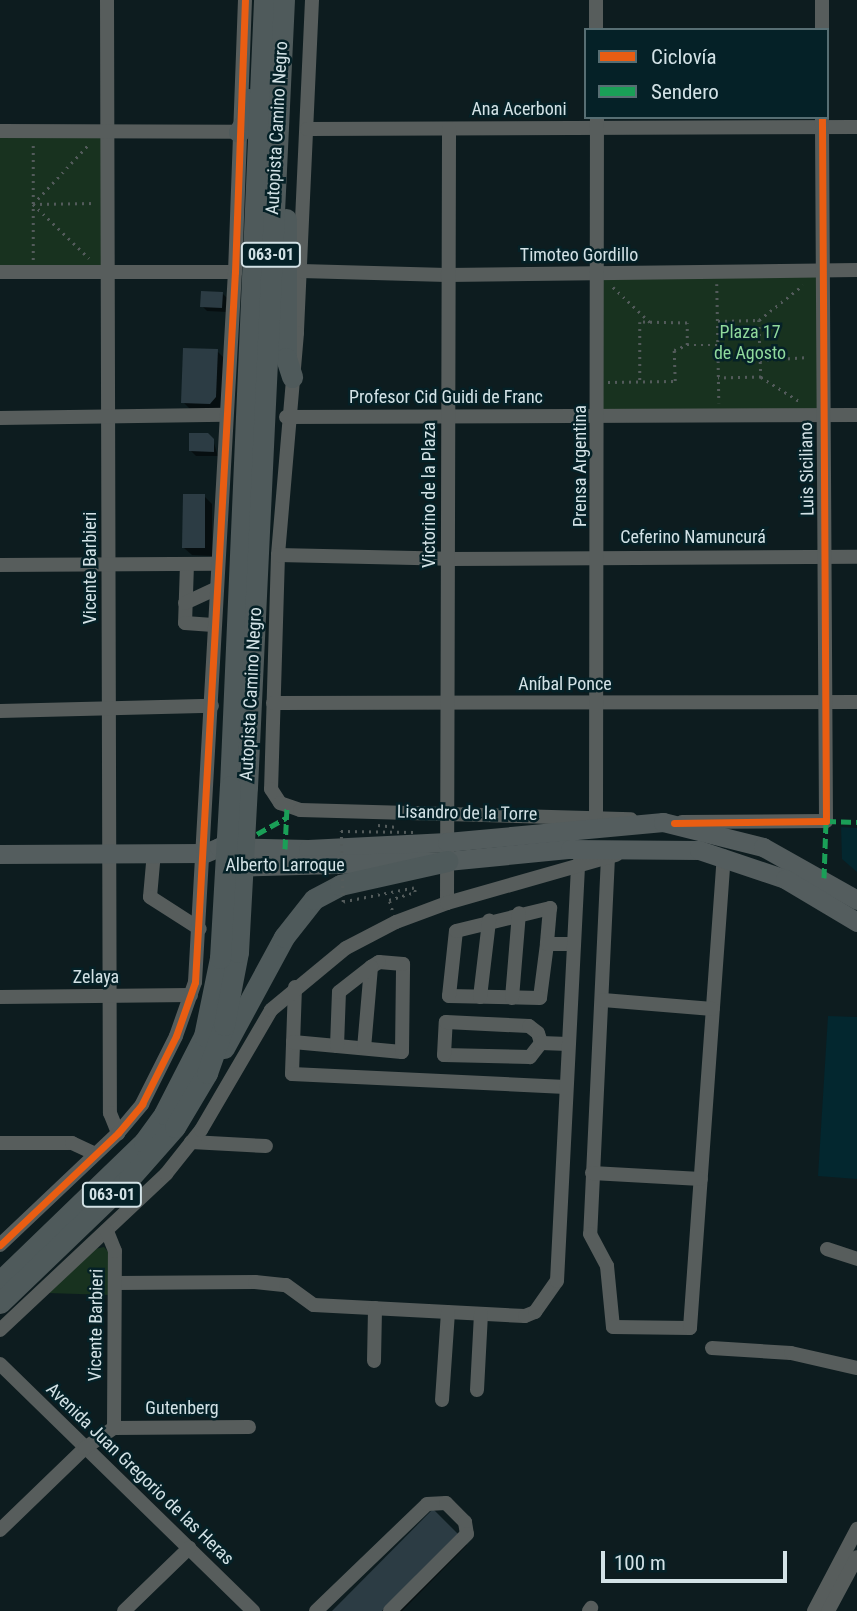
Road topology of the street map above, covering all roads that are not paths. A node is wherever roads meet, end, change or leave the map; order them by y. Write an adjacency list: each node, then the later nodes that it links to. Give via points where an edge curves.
1 (107, 0): 14 (street, Vicente Barbieri)
2 (245, 0): 18 (street)
3 (264, 0): 18 (highway, via 253,38 246,121); 56 (highway, Autopista Camino Negro / 063-01)
4 (284, 0): 12 (highway, Autopista Camino Negro / 063-01)
5 (313, 0): 15 (street)
6 (596, 0): 8 (street)
7 (822, 0): 9 (street)
8 (596, 28)
9 (822, 28)
10 (822, 122): 11 (street, Ana Acerboni); 13 (street, Ana Acerboni); 19 (street, Luis Siciliano)
11 (598, 123): 16 (street, Ana Acerboni); 25 (street, Prensa Argentina)
12 (276, 126): 27 (highway, via 286,192 286,358); 56 (highway, Autopista Camino Negro / 063-01)
13 (857, 127)
14 (106, 129): 17 (street); 18 (street); 24 (street, Vicente Barbieri)
15 (307, 129): 16 (street, Ana Acerboni); 21 (street)
16 (449, 129): 26 (street, Victorino de la Plaza)
17 (0, 131)
18 (239, 132): 23 (street)
19 (822, 270): 20 (street, Timoteo Gordillo); 25 (street, Timoteo Gordillo); 29 (street, Luis Siciliano)
20 (857, 270)
21 (300, 271): 26 (street, Timoteo Gordillo); 27 (street)
22 (0, 272): 24 (street)
23 (235, 272): 24 (street); 28 (street)
24 (102, 273): 33 (street, Vicente Barbieri)
25 (599, 274): 26 (street, Timoteo Gordillo); 32 (street, Prensa Argentina)
26 (447, 275): 31 (street, Victorino de la Plaza)
27 (292, 377): 34 (street)
28 (225, 415): 33 (street); 42 (street)
29 (822, 415): 30 (street, Profesor Cid Guidi de Franc); 32 (street, Profesor Cid Guidi de Franc); 38 (street, Luis Siciliano)
30 (857, 415)
31 (449, 416): 32 (street, Profesor Cid Guidi de Franc); 34 (street, Profesor Cid Guidi de Franc); 40 (street, Victorino de la Plaza)
32 (600, 416): 37 (street, Prensa Argentina)
33 (108, 417): 35 (street); 44 (street, Vicente Barbieri)
34 (286, 417): 36 (street)
35 (0, 418)
36 (278, 555): 40 (street, Ceferino Namuncurá); 50 (street)
37 (599, 556): 38 (street, Ceferino Namuncurá); 40 (street, Ceferino Namuncurá); 52 (street, Prensa Argentina)
38 (824, 556): 39 (street, Ceferino Namuncurá); 48 (street, Luis Siciliano)
39 (857, 557)
40 (449, 559): 51 (street, Victorino de la Plaza)
41 (187, 564): 42 (street); 44 (street); 46 (street)
42 (217, 564): 45 (street)
43 (0, 565): 44 (street)
44 (108, 565): 54 (street, Vicente Barbieri)
45 (215, 589): 46 (street); 47 (street)
46 (186, 603): 47 (street, via 185,623)
47 (213, 625): 53 (street)
48 (823, 702): 49 (street, Aníbal Ponce); 52 (street, Aníbal Ponce); 59 (street, Luis Siciliano)
49 (857, 702)
50 (273, 703): 51 (street, Aníbal Ponce); 57 (street, Lisandro de la Torre, via 269,773 275,797 287,807)
51 (449, 703): 52 (street, Aníbal Ponce); 57 (street, Victorino de la Plaza)
52 (598, 703): 58 (street, Prensa Argentina)
53 (212, 706): 54 (street); 65 (street)
54 (111, 708): 55 (street); 62 (street, Vicente Barbieri)
55 (0, 711)
56 (239, 786): 78 (highway, Autopista Camino Negro / 063-01, bridge)
57 (447, 811): 58 (street, Lisandro de la Torre); 64 (street, Victorino de la Plaza)
58 (596, 816): 60 (street, Lisandro de la Torre)
59 (826, 821): 60 (street, Lisandro de la Torre)
60 (668, 822): 64 (main road, Alberto Larroque); 70 (main road, Alberto Larroque, via 763,847)
61 (642, 847): 64 (main road, Alberto Larroque); 67 (main road, Alberto Larroque); 68 (street)
62 (110, 851): 63 (main road); 66 (main road); 83 (street, Vicente Barbieri)
63 (154, 852): 65 (main road); 75 (street, via 150,897)
64 (447, 852): 65 (main road, Alberto Larroque, via 255,868 218,866); 71 (street, Victorino de la Plaza); 93 (highway, via 340,885 314,899 284,937 233,1036)
65 (205, 853): 75 (street)
66 (0, 854)
67 (724, 856): 74 (main road, Alberto Larroque, via 785,878); 87 (street)
68 (608, 857): 69 (street); 86 (street)
69 (578, 865): 71 (street); 77 (street)
70 (857, 900)
71 (447, 903): 80 (street, via 346,948)
72 (519, 913): 73 (street); 76 (street, via 550,908); 85 (street)
73 (489, 921): 84 (street); 84 (street, via 456,931 449,996)
74 (857, 922)
75 (200, 929): 81 (street)
76 (547, 944): 77 (street); 85 (street, via 543,994)
77 (574, 944): 90 (street)
78 (229, 955): 93 (highway, Autopista Camino Negro / 063-01, via 224,1025); 106 (highway, Autopista Camino Negro / 063-01, via 204,1036 187,1077 164,1114 144,1142)
79 (371, 967): 91 (street, via 339,992); 92 (street); 92 (street, via 379,962 406,968 402,1052)
80 (295, 987): 88 (street); 96 (street, via 258,1027)
81 (191, 995): 83 (street, Zelaya); 95 (street, via 159,1073)
82 (0, 997): 83 (street, Zelaya)
83 (113, 997): 95 (street, Vicente Barbieri, via 110,1113)
84 (480, 997): 85 (street)
85 (512, 998)
86 (603, 1000): 87 (street); 100 (street)
87 (713, 1009): 101 (street)
88 (293, 1042): 91 (street); 94 (street, via 292,1073)
89 (541, 1043): 89 (street, via 529,1026 446,1022 444,1055 530,1057); 90 (street)
90 (568, 1044): 94 (street)
91 (337, 1046): 92 (street)
92 (364, 1048)
93 (207, 1073): 108 (highway, Autopista Camino Negro / 063-01, via 155,1152)
94 (566, 1087): 111 (street, via 557,1281 535,1312 525,1316)
95 (118, 1133): 99 (street)
96 (191, 1142): 98 (street); 102 (street)
97 (0, 1143): 99 (street, via 72,1143)
98 (266, 1146)
99 (96, 1154): 103 (street)
100 (593, 1173): 101 (street); 101 (street, via 590,1234 607,1266 613,1327 690,1328)
101 (701, 1179)
102 (107, 1231): 107 (street, Vicente Barbieri, via 116,1251); 112 (street)
103 (0, 1245)
104 (827, 1249): 105 (street)
105 (857, 1259)
106 (0, 1281)
107 (116, 1283): 109 (street, via 255,1282 286,1285 314,1305); 120 (street, Vicente Barbieri)
108 (0, 1303)
109 (375, 1308): 110 (street); 114 (street)
110 (448, 1312): 111 (street); 118 (street)
111 (481, 1314): 117 (street)
112 (0, 1330)
113 (712, 1348): 116 (street, via 791,1353)
114 (374, 1361)
115 (0, 1364): 121 (street, Avenida Juan Gregorio de las Heras)
116 (857, 1368)
117 (477, 1390)
118 (442, 1400)
119 (249, 1427): 120 (street, Gutenberg)
120 (114, 1428): 121 (street)
121 (85, 1448): 123 (street); 124 (street, Avenida Juan Gregorio de las Heras)
122 (857, 1529): 126 (street)
123 (0, 1531)
124 (189, 1548): 127 (street); 128 (street, Avenida Juan Gregorio de las Heras)
125 (857, 1557): 126 (street)
126 (832, 1605): 131 (street)
127 (124, 1611)
128 (253, 1611)
129 (316, 1611): 130 (street, via 427,1504 446,1503 465,1522 467,1534)
130 (390, 1611)
131 (814, 1611)

